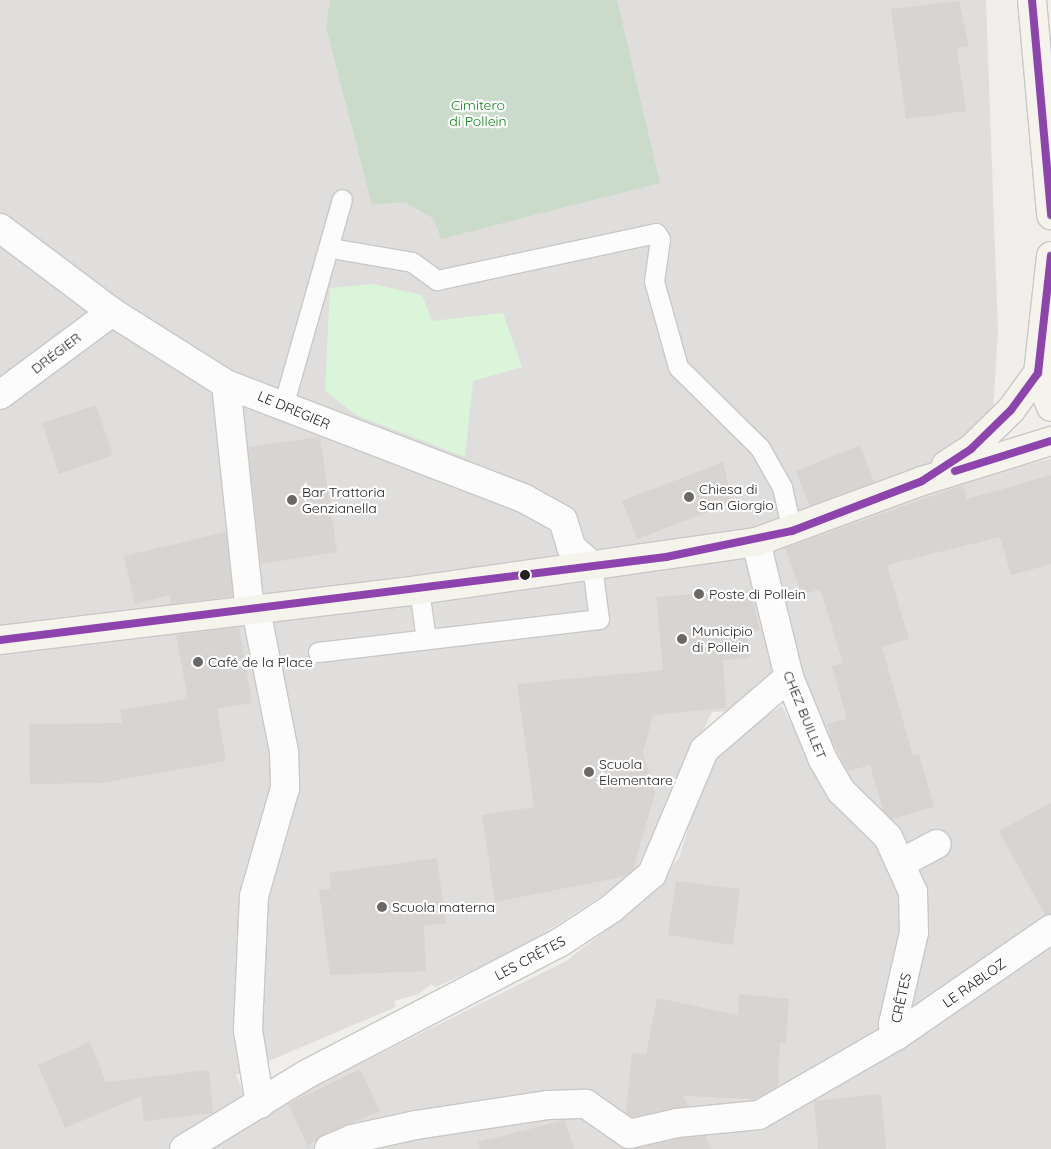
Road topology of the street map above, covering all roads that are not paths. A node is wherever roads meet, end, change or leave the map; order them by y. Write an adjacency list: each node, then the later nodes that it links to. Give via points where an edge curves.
1 (1032, 0): 3 (main road)
2 (342, 198): 5 (lane)
3 (1051, 215)
4 (0, 228): 7 (street, LE DREGIER)
5 (331, 248): 11 (lane); 15 (lane, via 412,262 437,280 656,233 660,239 654,281 678,367 760,448 782,487)
6 (1051, 256): 8 (main road)
7 (112, 312): 9 (street, LE DREGIER); 10 (street, DRÉGIER)
8 (1038, 373): 12 (main road); 14 (main road, via 1011,410 971,449)
9 (226, 384): 11 (street, LE DREGIER); 19 (street)
10 (0, 395)
11 (283, 406): 17 (street, LE DREGIER, via 525,499 563,520 571,547)
12 (1051, 407)
13 (1051, 441): 14 (main road)
14 (922, 481): 15 (main road)
15 (792, 531): 16 (main road)
16 (756, 542): 17 (main road); 23 (street, CHEZ BUILLET)
17 (592, 566): 18 (main road); 20 (lane, via 598,619)
18 (419, 590): 19 (main road); 20 (lane)
19 (253, 610): 21 (main road); 28 (street, via 284,752 285,788 254,896 248,1030)
20 (426, 639): 22 (lane)
21 (0, 640)
22 (318, 652)
23 (788, 677): 25 (street, CHEZ BUILLET, via 822,760 841,791 888,837); 28 (street, LES CRÊTES, via 704,750 652,874 611,909 559,943 307,1074)
24 (937, 844): 25 (street)
25 (904, 862): 27 (street, CRÊTES, via 913,892 914,932 894,1024)
26 (1051, 929): 27 (street, LE RABLOZ)
27 (896, 1036): 30 (street, CRÊTES, via 759,1115 677,1123 629,1134 586,1104 548,1105 416,1125 352,1139)
28 (260, 1104): 29 (street, LES CRÊTES)
29 (184, 1149)
30 (330, 1149)

